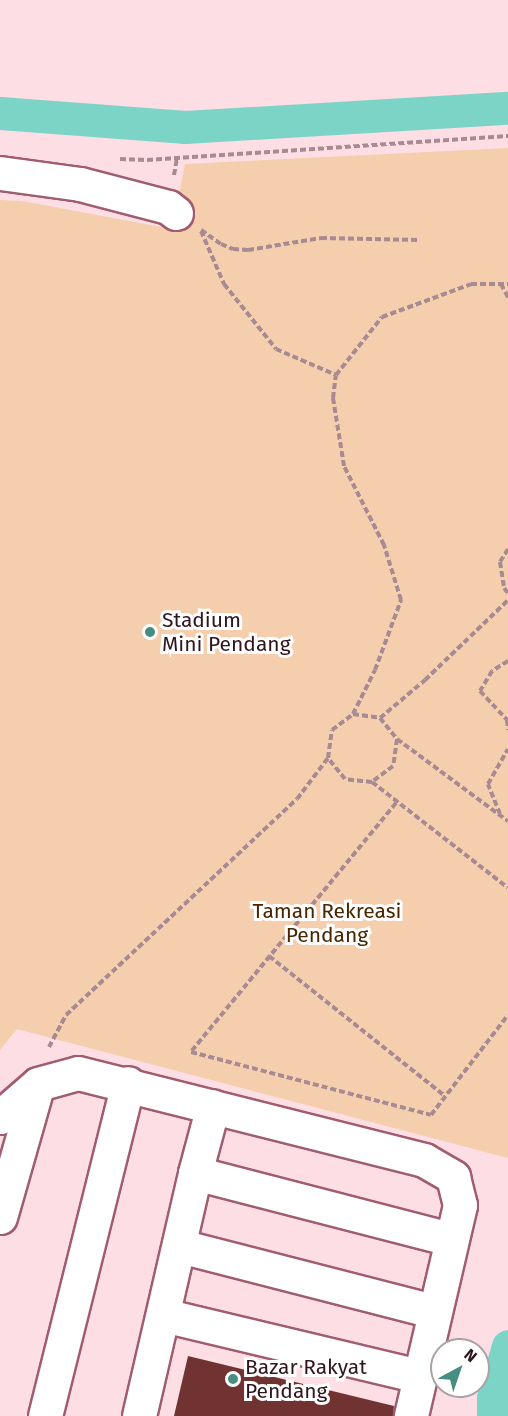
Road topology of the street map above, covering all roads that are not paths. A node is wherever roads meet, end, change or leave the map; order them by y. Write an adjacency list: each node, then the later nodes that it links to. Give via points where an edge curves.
1 (0, 173): 2 (lane, via 80,184 168,207)
2 (188, 221)
3 (128, 1083): 4 (lane, via 78,1073); 5 (lane); 14 (lane)
4 (38, 1084): 6 (lane); 8 (lane)
5 (213, 1107): 7 (lane); 9 (lane, via 424,1160 453,1177 460,1205)
6 (0, 1117)
7 (195, 1173): 9 (lane); 10 (lane)
8 (0, 1217)
9 (451, 1239): 11 (lane)
10 (180, 1246): 11 (lane); 12 (lane)
11 (433, 1311): 13 (lane)
12 (163, 1315): 13 (lane); 15 (lane)
13 (418, 1376): 16 (lane)
14 (45, 1416)
15 (139, 1416)
16 (411, 1416)

